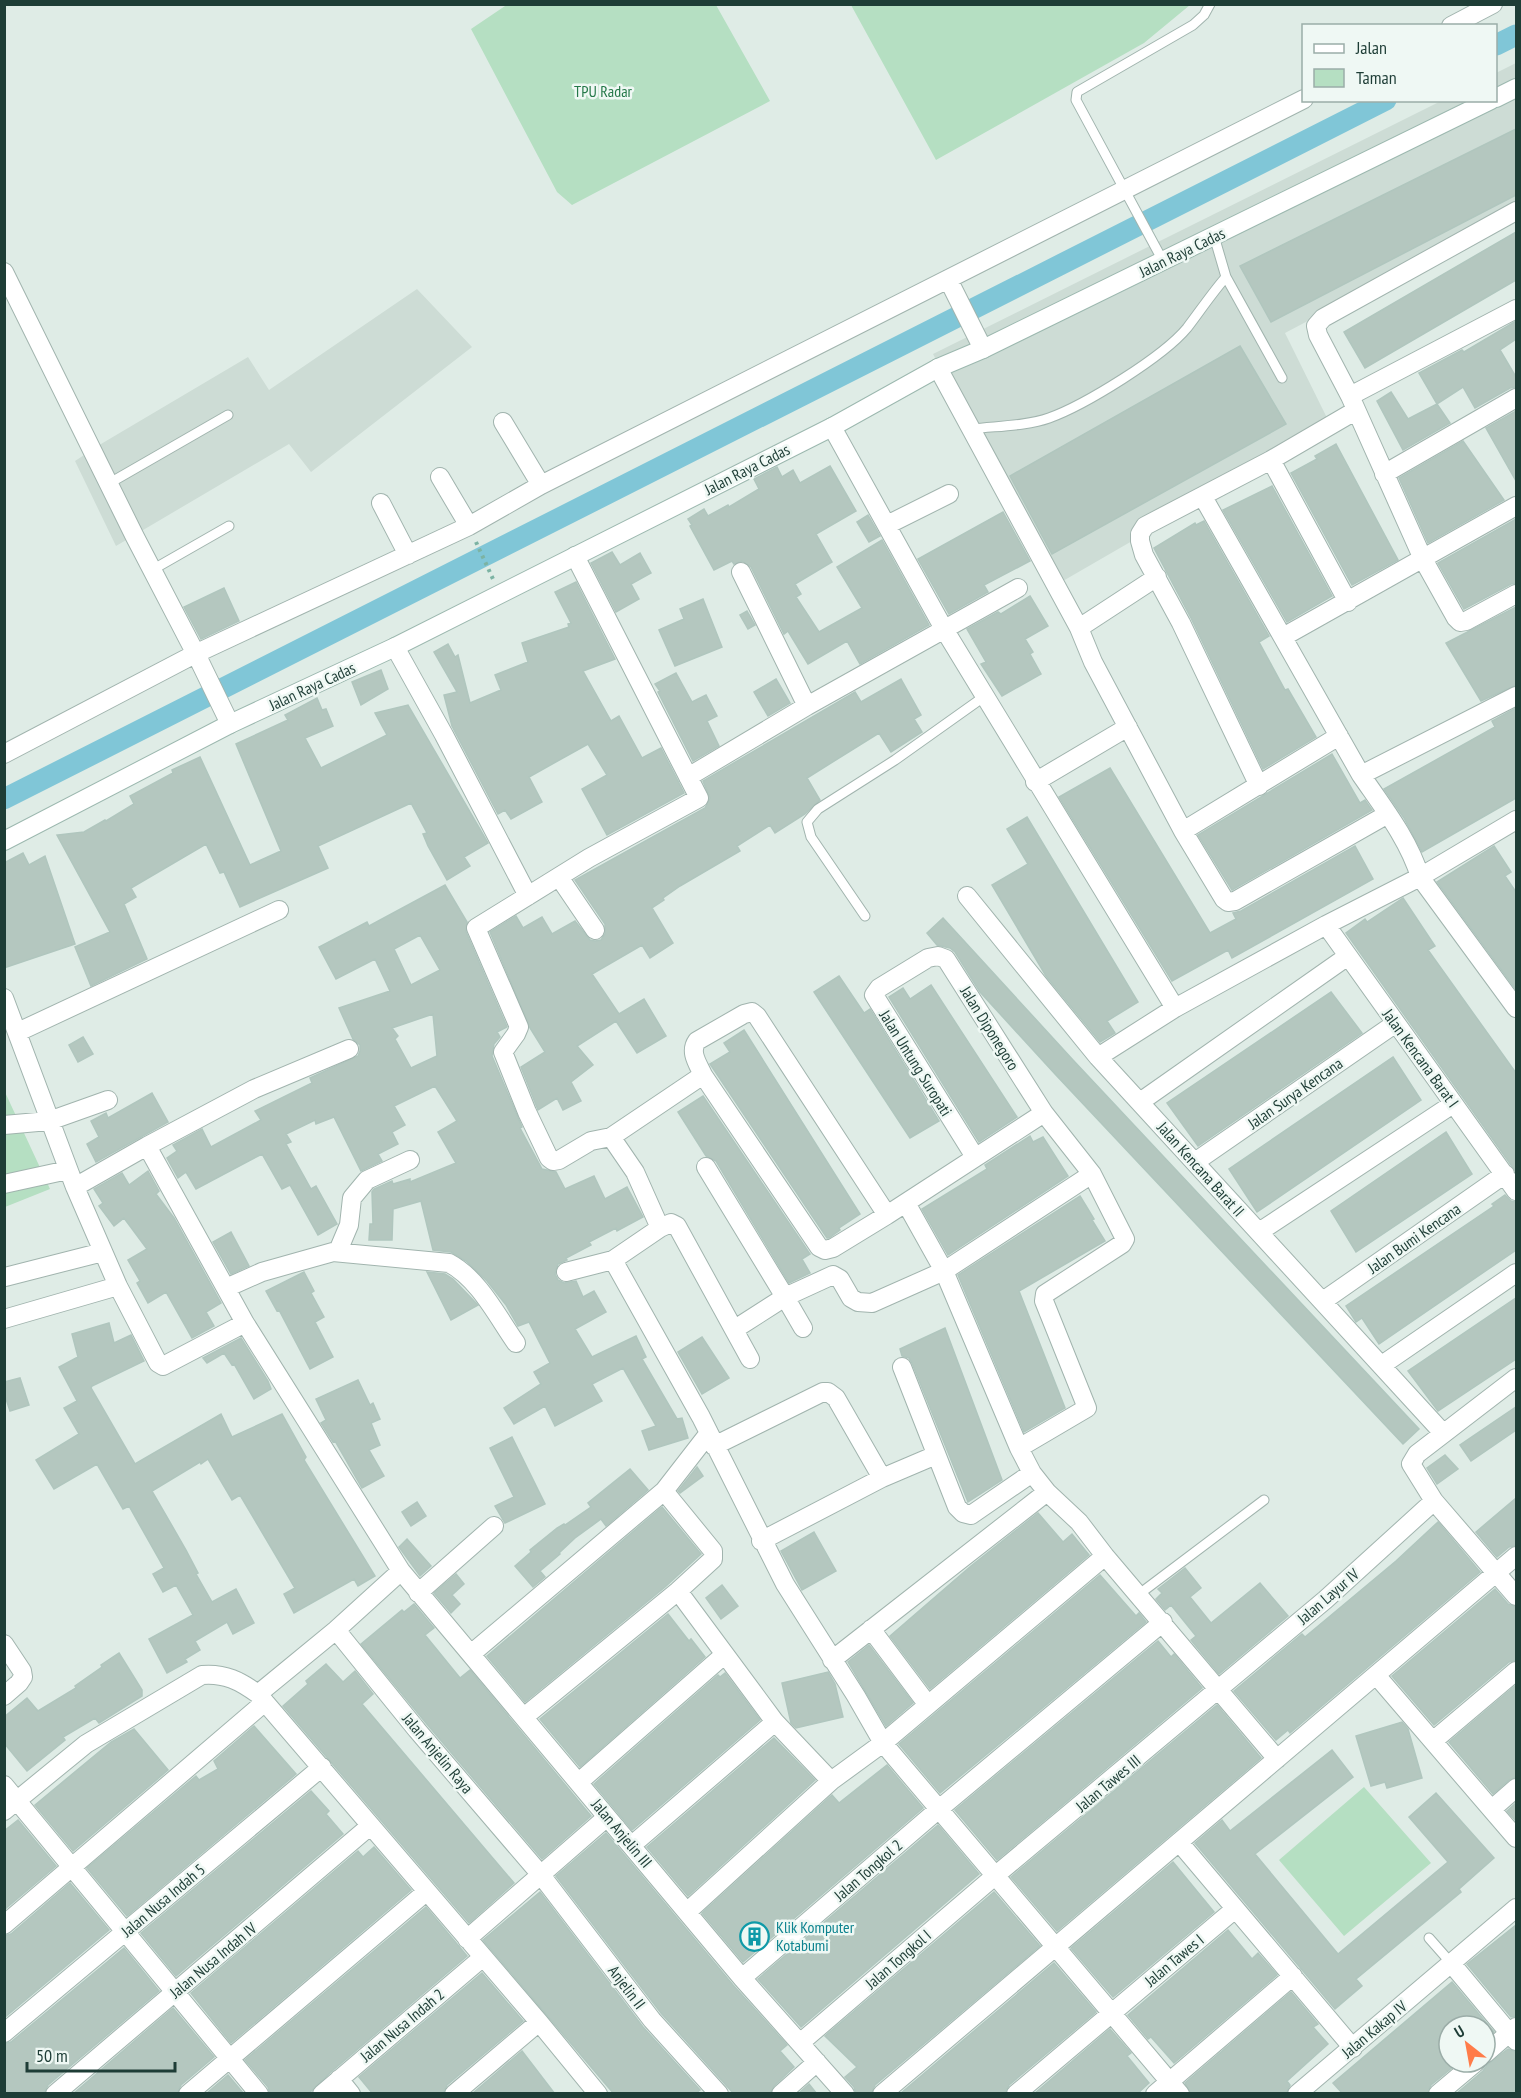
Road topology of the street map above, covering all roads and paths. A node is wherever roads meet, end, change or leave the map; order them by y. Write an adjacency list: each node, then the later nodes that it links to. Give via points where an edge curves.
1 (1210, 4): 8 (lane, via 1193,25 1075,96)
2 (1493, 4): 3 (street)
3 (1455, 24)
4 (1516, 88): 5 (street)
5 (1497, 98)
6 (1302, 100): 8 (street)
7 (1487, 102): 10 (street, Jalan Raya Cadas)
8 (1127, 195): 11 (lane); 14 (street)
9 (1516, 212): 20 (street, via 1323,318 1317,326 1318,335)
10 (1214, 236): 11 (street, Jalan Raya Cadas); 13 (lane)
11 (1160, 256): 16 (street, Jalan Raya Cadas)
12 (4, 272): 28 (street)
13 (1226, 277): 18 (lane); 24 (lane, via 1177,338 1118,381 1049,418)
14 (949, 282): 16 (street); 29 (street)
15 (1516, 309): 20 (street)
16 (980, 342): 17 (street, Jalan Raya Cadas)
17 (938, 368): 23 (street, Jalan Raya Cadas); 24 (street)
18 (1282, 378)
19 (1516, 398): 26 (street)
20 (1353, 404): 25 (street); 26 (street)
21 (228, 415): 28 (lane)
22 (503, 422): 29 (street)
23 (832, 427): 34 (street); 38 (street, Jalan Raya Cadas)
24 (972, 429): 47 (street)
25 (1270, 460): 31 (street); 46 (street)
26 (1384, 474): 39 (street)
27 (440, 477): 36 (street)
28 (108, 484): 40 (street)
29 (541, 485): 36 (street)
30 (949, 494): 34 (street)
31 (1203, 497): 42 (street, via 1145,526 1140,534 1144,555); 49 (street)
32 (381, 503): 37 (street)
33 (1516, 506): 39 (street)
34 (887, 525): 48 (street)
35 (229, 526): 40 (lane)
36 (472, 533): 37 (street); 44 (path)
37 (408, 555): 51 (street)
38 (575, 556): 50 (street, Jalan Raya Cadas); 60 (street)
39 (1423, 559): 45 (street, via 1460,622); 46 (street)
40 (152, 570): 51 (street)
41 (741, 572): 54 (street)
42 (1156, 577): 47 (street); 62 (street)
43 (1018, 588): 48 (street)
44 (498, 589)
45 (1516, 594)
46 (1348, 602): 49 (street)
47 (1079, 628): 56 (street)
48 (944, 629): 52 (street); 54 (street)
49 (1283, 637): 57 (street)
50 (395, 647): 55 (street, Jalan Raya Cadas); 69 (street)
51 (197, 657): 55 (street); 58 (street)
52 (985, 696): 61 (street); 72 (lane, via 818,809 807,822 811,837)
53 (1516, 696): 59 (street)
54 (807, 706): 60 (street)
55 (229, 721): 66 (street, Jalan Raya Cadas)
56 (1128, 727): 61 (street); 65 (street)
57 (1339, 736): 59 (street); 62 (street)
58 (4, 754)
59 (1361, 775): 63 (street)
60 (688, 777): 67 (street, via 698,794 697,800)
61 (1035, 782): 78 (street)
62 (1259, 786): 65 (street)
63 (1388, 814): 65 (street, via 1228,902); 68 (street, via 1416,862)
64 (1514, 828): 68 (street)
65 (1183, 831)
66 (4, 841)
67 (559, 877): 69 (street); 74 (street)
68 (1420, 877): 73 (street); 79 (street)
69 (528, 896): 91 (street, via 476,928 519,1027 503,1052 549,1158 559,1160 591,1141)
70 (967, 896): 83 (street, Jalan Kencana Barat II)
71 (279, 910): 81 (street)
72 (865, 916)
73 (1326, 925): 75 (street, Jalan Kencana Barat I); 78 (street)
74 (595, 930)
75 (1348, 956): 80 (street, Jalan Kencana Barat I); 86 (street)
76 (928, 958): 88 (street, Jalan Diponegoro, via 946,959); 93 (street, Jalan Untung Suropati, via 874,994)
77 (4, 998): 81 (street)
78 (1174, 1008): 83 (street)
79 (1516, 1008)
80 (1396, 1023): 87 (street, Jalan Kencana Barat I); 95 (street, Jalan Surya Kencana)
81 (18, 1032): 89 (street)
82 (349, 1048): 92 (street, via 254,1089)
83 (1098, 1057): 86 (street, Jalan Kencana Barat II)
84 (703, 1075): 91 (street); 103 (street, via 819,1247 832,1248); 103 (street, via 693,1051 697,1041 752,1012)
85 (108, 1101): 89 (street)
86 (1140, 1102): 95 (street, Jalan Kencana Barat II)
87 (1454, 1104): 98 (street, Jalan Kencana Barat I); 105 (street)
88 (1044, 1113): 93 (street); 97 (street)
89 (49, 1121): 90 (street); 99 (street)
90 (4, 1125)
91 (612, 1137): 104 (street, via 635,1172)
92 (147, 1146): 99 (street); 114 (street, Jalan Anjelin III)
93 (975, 1157): 102 (street)
94 (410, 1160): 106 (street, via 366,1180 352,1198 349,1225)
95 (1195, 1162): 105 (street, Jalan Kencana Barat II)
96 (706, 1167): 115 (street)
97 (1092, 1174): 109 (street); 128 (street, via 1125,1239 1050,1289 1044,1301 1087,1408)
98 (1505, 1174): 101 (street, Jalan Kencana Barat I); 116 (street, Jalan Bumi Kencana)
99 (71, 1179): 100 (street); 107 (street)
100 (4, 1184)
101 (1516, 1191)
102 (906, 1203): 103 (street); 109 (street)
103 (887, 1215)
104 (660, 1228): 108 (street); 120 (street, via 671,1223 677,1226)
105 (1259, 1232): 116 (street, Jalan Kencana Barat II)
106 (338, 1251): 114 (street, via 262,1272); 121 (street, via 449,1263 477,1288)
107 (103, 1252): 112 (street); 113 (street)
108 (613, 1260): 110 (street); 127 (street)
109 (944, 1271): 115 (street, via 872,1303 851,1298 840,1279 833,1275); 128 (street)
110 (566, 1272)
111 (1516, 1273): 123 (street)
112 (5, 1276)
113 (118, 1286): 117 (street); 118 (street, via 163,1366)
114 (226, 1288): 118 (street, Jalan Anjelin III)
115 (785, 1297): 119 (street); 120 (street)
116 (1323, 1301): 123 (street, Jalan Kencana Barat II)
117 (4, 1319)
118 (245, 1323): 140 (street, Jalan Anjelin III)
119 (803, 1328)
120 (735, 1329): 122 (street)
121 (516, 1343)
122 (750, 1359)
123 (1382, 1365): 126 (street, Jalan Kencana Barat II)
124 (902, 1366): 129 (street)
125 (1516, 1378): 126 (street)
126 (1443, 1433): 135 (street, via 1417,1454 1411,1464)
127 (711, 1440): 131 (street, via 828,1392 836,1398); 132 (street); 137 (street)
128 (1019, 1448): 130 (street)
129 (936, 1455): 130 (street, via 957,1507 971,1515); 131 (street)
130 (1032, 1473): 133 (street)
131 (882, 1478): 137 (street)
132 (664, 1491): 142 (street, via 714,1556); 150 (street)
133 (1047, 1492): 138 (street, via 1079,1522); 147 (street)
134 (1264, 1500): 144 (lane)
135 (1434, 1501): 141 (street); 155 (street, Jalan Layur IV)
136 (494, 1526): 143 (street)
137 (761, 1541): 152 (street)
138 (1105, 1556): 144 (street); 158 (street)
139 (1516, 1556): 141 (street)
140 (400, 1571): 143 (street, Jalan Anjelin III); 148 (street)
141 (1496, 1572): 145 (street); 154 (street)
142 (678, 1591): 151 (street); 159 (street)
143 (418, 1593): 150 (street, Jalan Anjelin III)
144 (1138, 1595): 146 (street)
145 (1516, 1596)
146 (1163, 1622): 155 (street); 170 (street, Jalan Tongkol 2)
147 (871, 1629): 152 (street); 158 (street)
148 (336, 1630): 157 (street); 178 (street, Jalan Anjelin Raya)
149 (4, 1644): 156 (street, via 23,1677)
150 (471, 1654): 159 (street, Jalan Anjelin III)
151 (724, 1655): 160 (street); 166 (street)
152 (832, 1660): 162 (street)
153 (1516, 1671): 161 (street)
154 (1376, 1676): 161 (street); 163 (street)
155 (1220, 1690): 163 (street); 179 (street, Jalan Tawes III)
156 (4, 1696)
157 (262, 1698): 164 (street); 169 (street, via 227,1676 202,1675 86,1744); 177 (street)
158 (928, 1705): 162 (street)
159 (524, 1717): 166 (street, Jalan Anjelin III)
160 (775, 1722): 165 (street); 176 (street)
161 (1433, 1741): 171 (street)
162 (883, 1743): 165 (street); 170 (street)
163 (1277, 1759): 175 (street)
164 (322, 1767): 173 (street); 185 (street, Jalan Nusa Indah 5)
165 (831, 1781): 183 (street)
166 (579, 1782): 172 (street, Jalan Anjelin III)
167 (4, 1785): 169 (street)
168 (1516, 1788): 171 (street)
169 (11, 1805): 177 (street)
170 (939, 1809): 179 (street); 192 (street, Jalan Tongkol 2)
171 (1492, 1809): 174 (street)
172 (607, 1817): 176 (street, Jalan Anjelin III); 178 (street)
173 (370, 1826): 180 (street); 193 (street, Jalan Nusa Indah IV)
174 (1516, 1838)
175 (1179, 1842): 182 (street); 188 (street)
176 (632, 1845): 183 (street, Jalan Anjelin III)
177 (72, 1868): 184 (street); 185 (street)
178 (541, 1875): 187 (street); 213 (street, Anjelin II, via 652,2020)
179 (996, 1875): 188 (street); 198 (street, Jalan Tongkol I)
180 (426, 1892): 187 (street); 201 (street)
181 (1516, 1908): 190 (street, Jalan Kakap IV)
182 (1236, 1909): 191 (street); 194 (street, Jalan Tawes I)
183 (688, 1911): 192 (street, Jalan Anjelin III)
184 (4, 1925)
185 (126, 1931): 193 (street); 196 (street, Jalan Nusa Indah 5)
186 (1429, 1938): 190 (lane)
187 (466, 1939): 189 (street)
188 (1055, 1946): 194 (street); 216 (street)
189 (482, 1958): 195 (street); 204 (street, Jalan Nusa Indah 2)
190 (1451, 1963): 197 (street); 200 (street, Jalan Kakap IV)
191 (1293, 1976): 200 (street); 205 (street)
192 (742, 1978): 198 (street, Jalan Anjelin III)
193 (174, 1993): 201 (street); 206 (street, Jalan Nusa Indah IV)
194 (1112, 2012): 205 (street); 217 (street, Jalan Tawes I)
195 (539, 2022): 211 (street); 212 (street)
196 (4, 2033)
197 (1514, 2034): 199 (street)
198 (800, 2043): 202 (street, Jalan Anjelin III)
199 (1497, 2046)
200 (1353, 2048): 219 (street, Jalan Kakap IV)
201 (228, 2059): 207 (street); 208 (street)
202 (817, 2062): 214 (street); 215 (street, Jalan Anjelin III)
203 (1462, 2074): 220 (street)
204 (339, 2079): 209 (street, Jalan Nusa Indah 2); 210 (street)
205 (1175, 2087): 218 (street)
206 (56, 2094)
207 (188, 2094)
208 (259, 2094)
209 (322, 2094)
210 (351, 2094)
211 (454, 2094)
212 (598, 2094)
213 (719, 2094)
214 (781, 2094)
215 (845, 2094)
216 (882, 2094)
217 (1016, 2094)
218 (1155, 2094)
219 (1297, 2094)
220 (1438, 2094)

